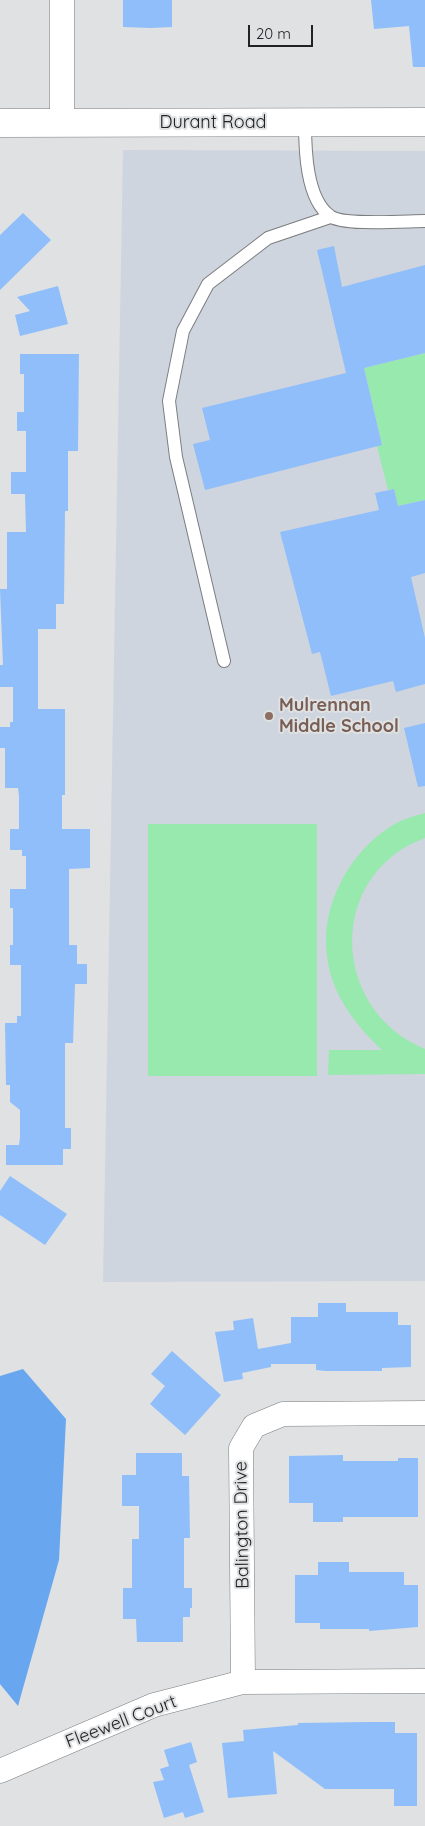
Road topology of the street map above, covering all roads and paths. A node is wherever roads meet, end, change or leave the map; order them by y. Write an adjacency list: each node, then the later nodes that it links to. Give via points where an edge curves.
1 (62, 0): 5 (street)
2 (305, 122): 3 (street, Durant Road); 5 (street, Durant Road); 6 (lane, via 307,167 317,199)
3 (425, 122)
4 (0, 123): 5 (street, Durant Road)
5 (62, 123)
6 (330, 217): 7 (lane, via 348,222); 8 (lane, via 268,238 208,284 183,331 169,401 176,457)
7 (425, 221)
8 (224, 662)
9 (425, 1413): 11 (street, Balington Drive, via 283,1414 254,1426 241,1448)
10 (425, 1681): 11 (street, Fleewell Court)
11 (243, 1682): 12 (street, Fleewell Court, via 154,1705)
12 (0, 1771)

